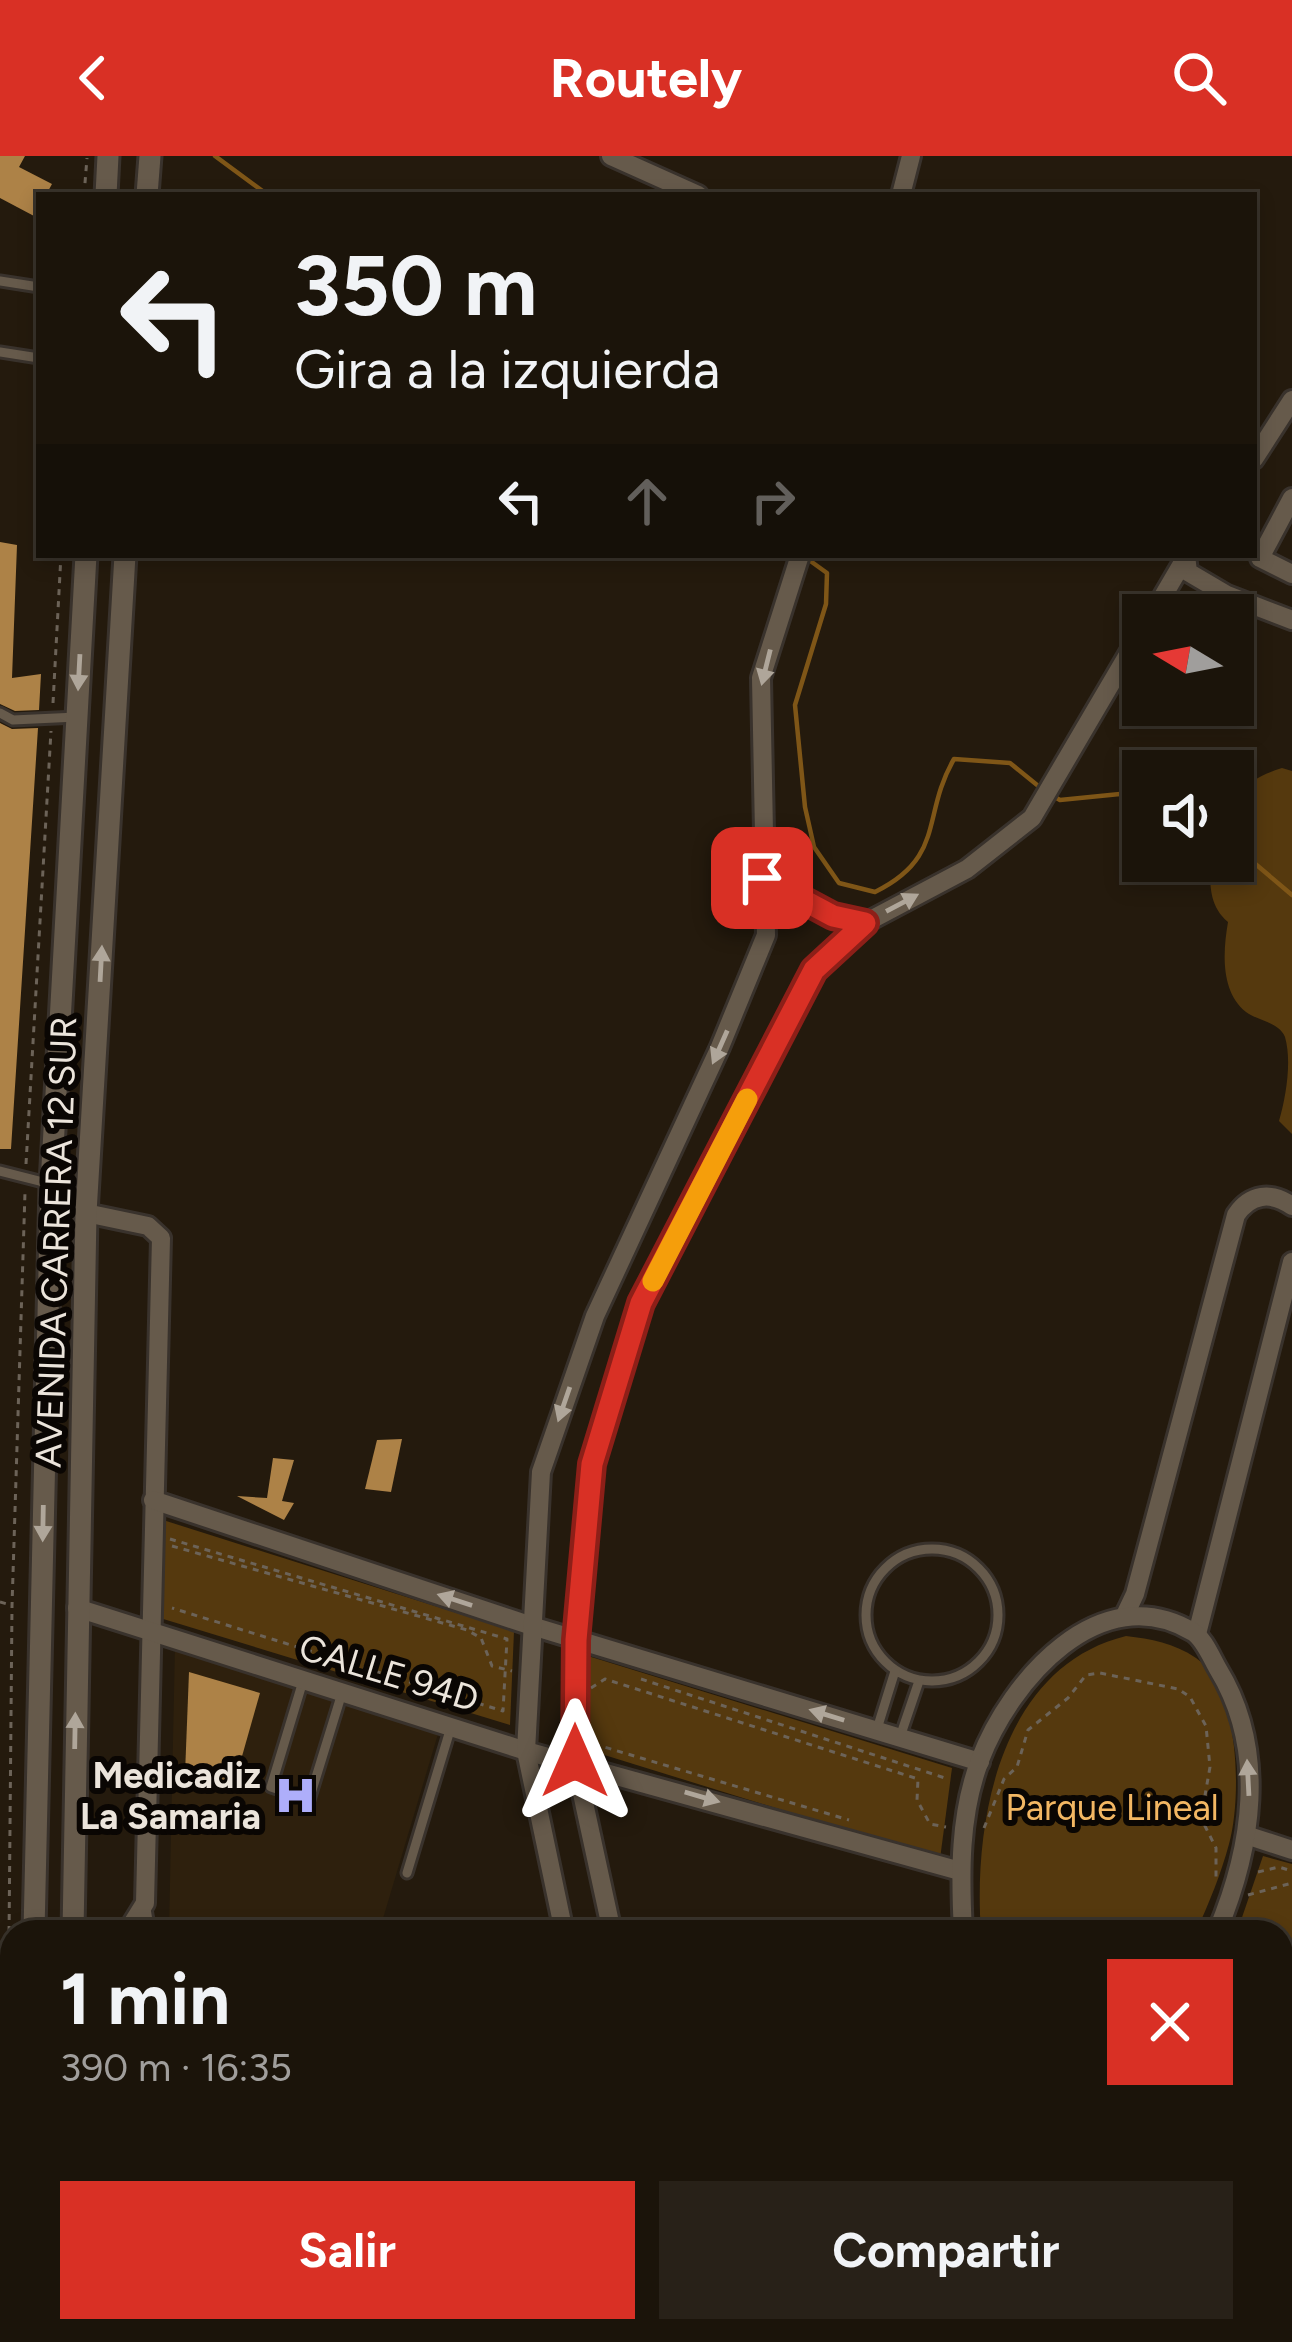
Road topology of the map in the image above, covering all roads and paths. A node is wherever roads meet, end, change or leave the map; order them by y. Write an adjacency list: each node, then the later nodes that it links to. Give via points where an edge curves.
1 (87, 156): 6 (path)
2 (108, 156): 7 (street)
3 (150, 156): 8 (street)
4 (611, 156): 9 (street)
5 (911, 156): 10 (street)
6 (84, 192)
7 (106, 192)
8 (147, 192)
9 (691, 192)
10 (902, 192)
11 (0, 280): 12 (lane)
12 (36, 286)
13 (0, 352): 14 (lane)
14 (36, 358)
15 (1292, 400): 16 (street)
16 (1257, 454)
17 (1292, 498): 23 (street, via 1260,558)
18 (61, 558): 29 (path)
19 (86, 558): 28 (street, AVENIDA CARRERA 12 SUR, one-way to 28)
20 (125, 558): 36 (street, AVENIDA CARRERA 12 SUR, one-way to 20)
21 (799, 558): 30 (street, one-way to 30, via 761,678)
22 (1184, 558): 24 (street); 25 (street, via 1204,584)
23 (1292, 574)
24 (1163, 594)
25 (1292, 620)
26 (1122, 665): 31 (street, one-way to 26, via 967,869 1032,818)
27 (0, 713): 29 (lane)
28 (77, 717): 29 (lane); 34 (street, AVENIDA CARRERA 12 SUR)
29 (52, 718): 33 (path)
30 (762, 878): 31 (street, via 833,916); 44 (street, one-way to 44, via 766,935 595,1316 541,1472)
31 (865, 923): 47 (street, via 814,970 641,1303 592,1464)
32 (0, 1171): 33 (lane)
33 (25, 1179): 34 (lane); 40 (path)
34 (51, 1184): 77 (street, AVENIDA CARRERA 12 SUR, one-way to 77)
35 (1292, 1206): 43 (street, via 1256,1198 1236,1215)
36 (86, 1213): 38 (street, via 148,1226 160,1238); 42 (street, AVENIDA CARRERA 12 SUR)
37 (1292, 1262): 46 (street)
38 (153, 1500): 44 (street, one-way to 38); 45 (street)
39 (0, 1602): 40 (path)
40 (12, 1606): 76 (path)
41 (165, 1606): 48 (path, via 503,1712)
42 (77, 1608): 45 (street, CALLE 94D); 78 (street, AVENIDA CARRERA 12 SUR, one-way to 42)
43 (1125, 1615): 46 (street); 63 (street, via 1064,1643 1032,1674)
44 (532, 1626): 47 (street); 61 (street)
45 (148, 1630): 52 (street, CALLE 94D); 75 (street)
46 (1198, 1634): 67 (street, one-way to 46, via 1236,1699)
47 (576, 1640): 58 (street, one-way to 47); 62 (street)
48 (506, 1670): 48 (path, via 492,1666 481,1638 467,1630 168,1541 507,1639)
49 (895, 1671): 53 (lane); 53 (lane, via 871,1638 868,1596 904,1554 958,1553 996,1594 995,1635 972,1669); 58 (lane)
50 (591, 1676): 54 (path)
51 (636, 1678): 64 (path)
52 (303, 1681): 55 (street, CALLE 94D); 55 (lane, via 271,1787 309,1800)
53 (919, 1681): 59 (lane)
54 (591, 1688): 56 (path); 66 (path, via 605,1679 918,1779 930,1823)
55 (342, 1694): 57 (street, CALLE 94D)
56 (590, 1706)
57 (452, 1727): 61 (street, CALLE 94D); 72 (lane)
58 (876, 1730): 59 (street)
59 (900, 1737): 63 (street)
60 (589, 1743): 65 (path)
61 (526, 1750): 62 (street, CALLE 94D); 81 (street)
62 (575, 1761): 69 (street, CALLE 94D, one-way to 69); 82 (street)
63 (980, 1762): 66 (street)
64 (945, 1778)
65 (854, 1822)
66 (965, 1829): 69 (street); 74 (path, via 983,1831 1028,1730 1086,1676 1178,1689 1206,1726 1210,1767 1201,1818 1216,1848 1216,1882)
67 (1249, 1837): 68 (street); 74 (street)
68 (1292, 1850)
69 (960, 1871): 83 (street)
70 (1292, 1871): 71 (path)
71 (1258, 1872)
72 (407, 1873)
73 (1292, 1882): 74 (path, via 1250,1895)
74 (1232, 1890): 84 (street)
75 (145, 1903): 79 (street); 80 (lane)
76 (9, 1920)
77 (34, 1920)
78 (73, 1920)
79 (134, 1920)
80 (148, 1920)
81 (561, 1920)
82 (609, 1920)
83 (962, 1920)
84 (1221, 1920)

